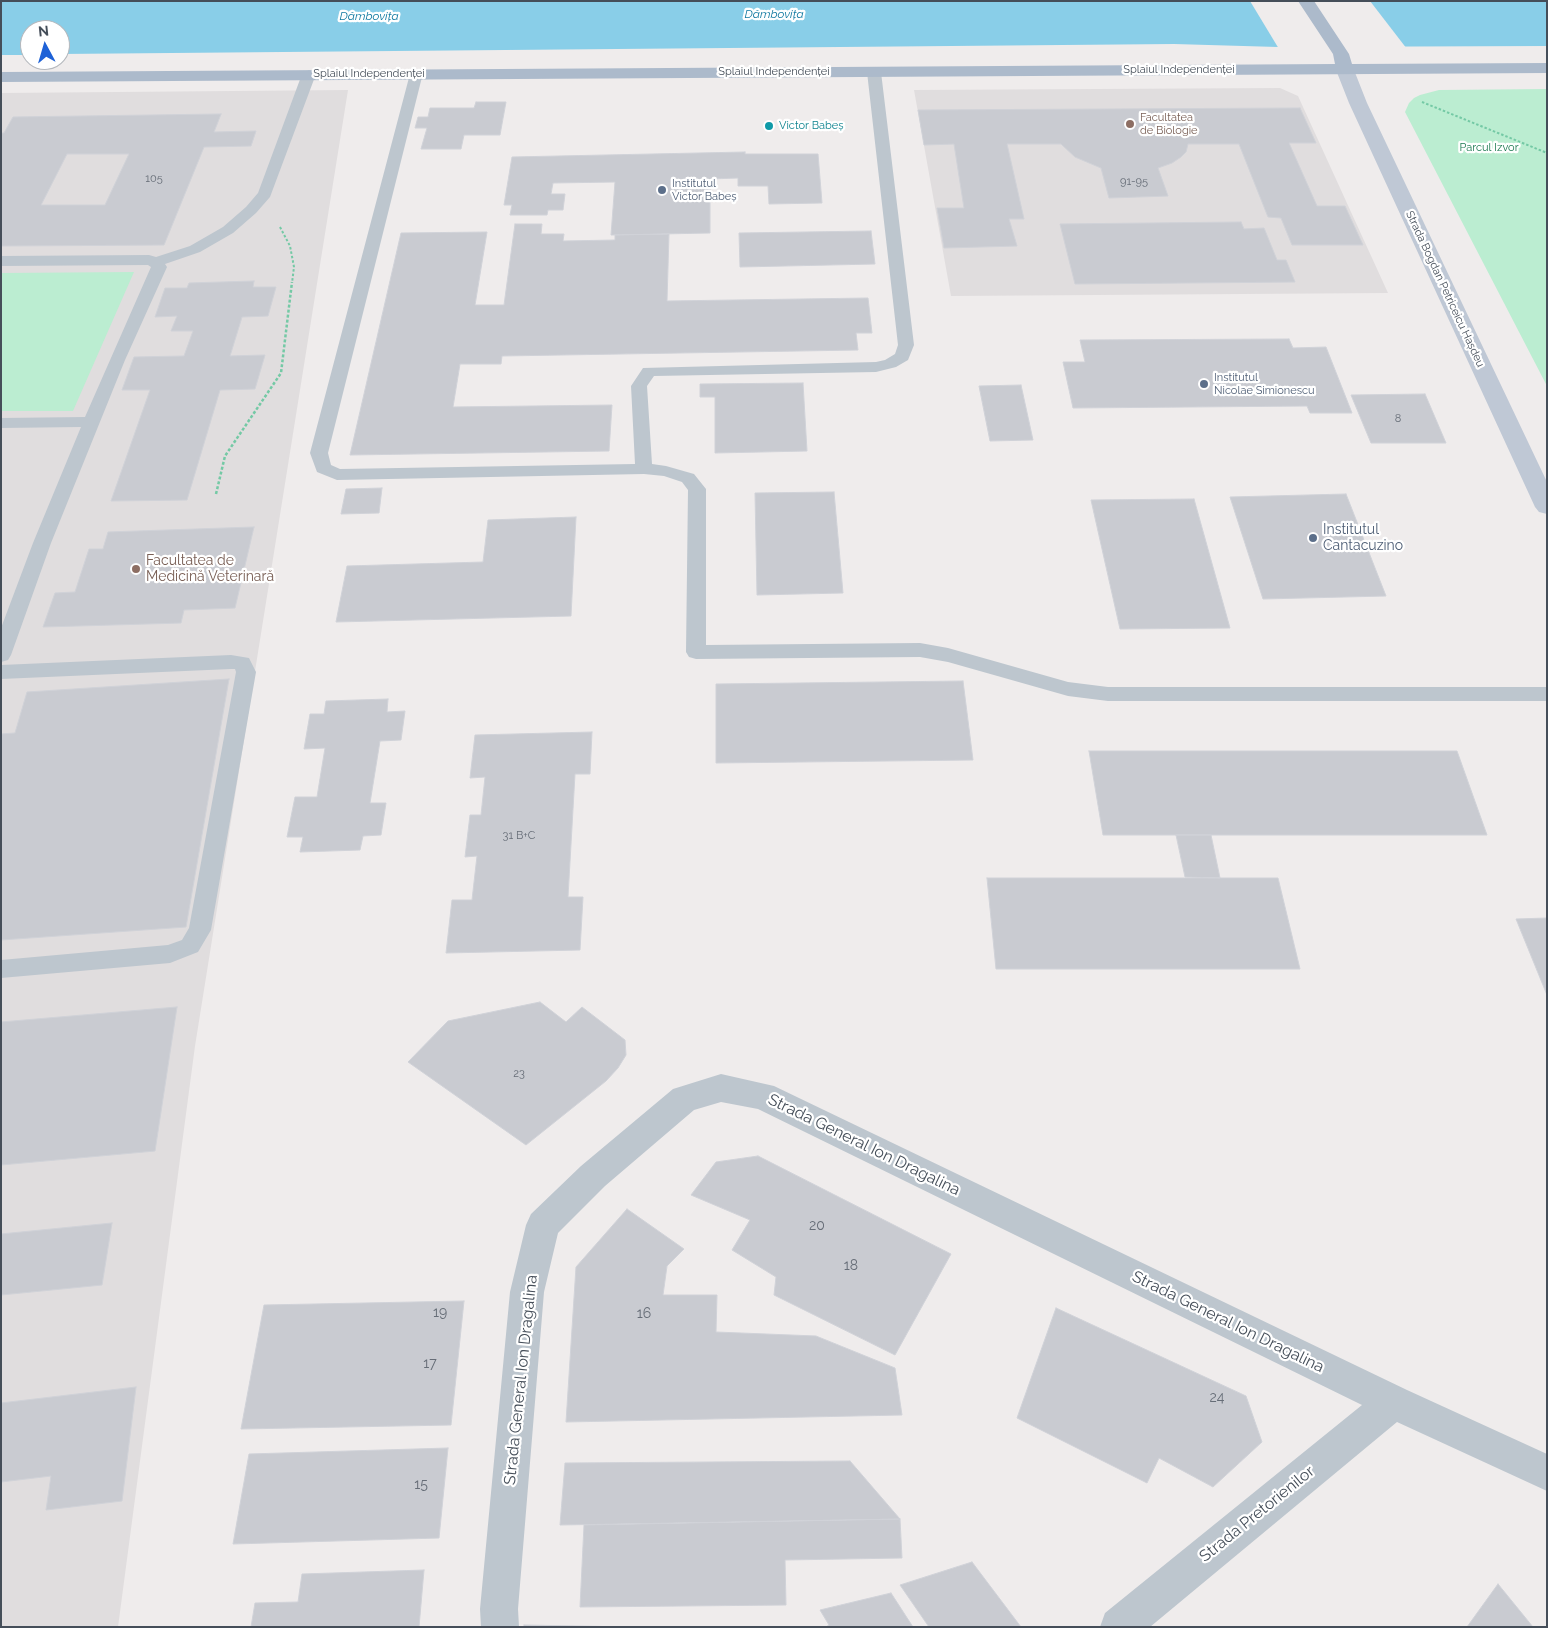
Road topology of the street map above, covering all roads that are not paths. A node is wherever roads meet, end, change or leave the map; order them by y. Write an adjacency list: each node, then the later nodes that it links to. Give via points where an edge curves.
1 (1306, 1): 3 (main road, via 1339,51)
2 (1547, 68): 3 (main road, Splaiul Independenței)
3 (1345, 70): 4 (main road, Splaiul Independenței); 13 (main road, Strada Bogdan Petriceicu Hașdeu)
4 (874, 72): 6 (main road, Splaiul Independenței); 12 (lane, via 906,345 902,357 876,367 649,371 639,386)
5 (309, 74): 6 (main road, Splaiul Independenței); 7 (main road, Splaiul Independenței); 9 (lane, via 265,194 220,235 196,249)
6 (416, 74): 12 (lane, via 319,453 324,468 337,475)
7 (1, 77)
8 (1, 261): 9 (lane)
9 (156, 262): 10 (lane, via 159,267)
10 (91, 422): 11 (lane); 14 (lane)
11 (1, 423)
12 (644, 469): 16 (lane, via 688,478 697,489 696,652 920,650 1068,689 1108,694)
13 (1547, 507)
14 (1, 655)
15 (1, 672): 17 (lane, via 231,662 242,663 246,672 200,930 190,946 170,954)
16 (1547, 694)
17 (1, 969)
18 (1394, 1402): 19 (street, Strada General Ion Dragalina); 20 (street, Strada General Ion Dragalina, via 763,1096 721,1088 684,1099 593,1176 543,1225 528,1292); 21 (street, Strada Pretorienilor)
19 (1547, 1473)
20 (500, 1627)
21 (1119, 1627)

